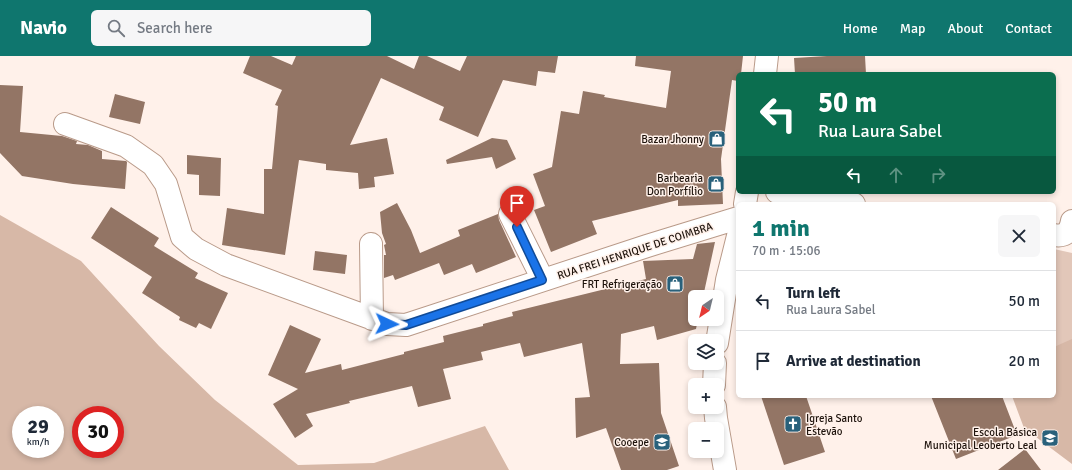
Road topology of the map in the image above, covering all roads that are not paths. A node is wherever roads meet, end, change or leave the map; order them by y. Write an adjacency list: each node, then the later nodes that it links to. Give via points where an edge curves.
1 (767, 56): 2 (street)
2 (765, 72)
3 (65, 124): 13 (street, RUA FREI HENRIQUE DE COIMBRA, via 126,146 153,165 166,184 182,236 196,249 226,265)
4 (789, 194): 5 (street)
5 (841, 202)
6 (510, 214): 12 (street)
7 (736, 219): 12 (street, RUA FREI HENRIQUE DE COIMBRA)
8 (1072, 221): 9 (street, via 1066,234)
9 (1056, 235)
10 (372, 244): 13 (street)
11 (736, 244): 14 (street)
12 (542, 280): 13 (street, RUA FREI HENRIQUE DE COIMBRA, via 406,325 387,324)
13 (372, 319)
14 (718, 334)
15 (716, 414): 16 (street)
16 (725, 470)

